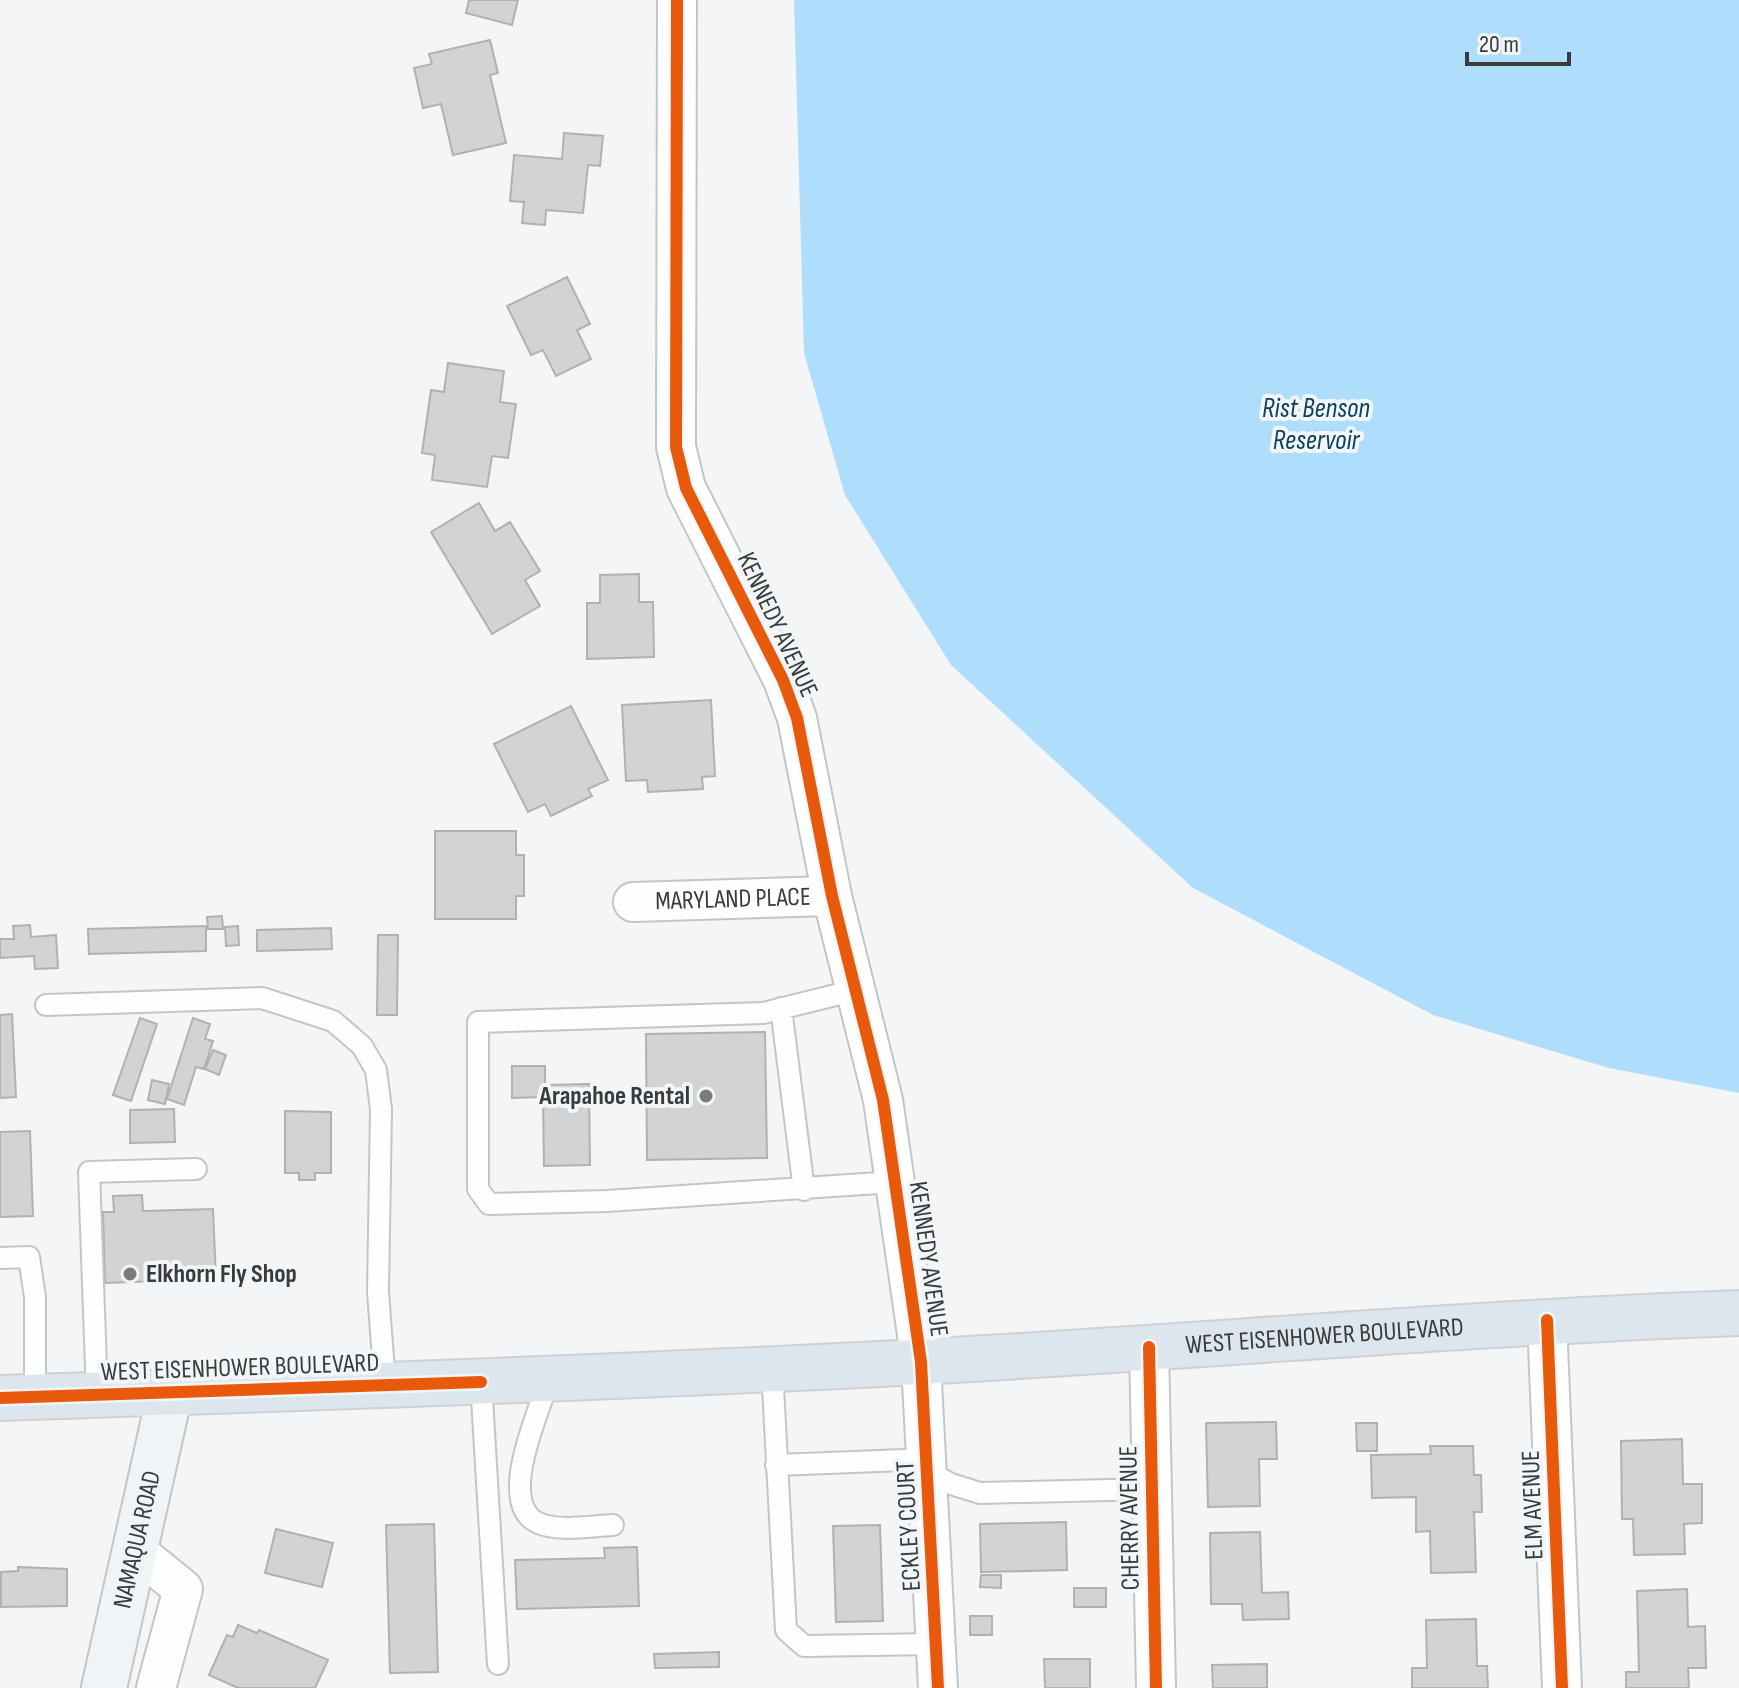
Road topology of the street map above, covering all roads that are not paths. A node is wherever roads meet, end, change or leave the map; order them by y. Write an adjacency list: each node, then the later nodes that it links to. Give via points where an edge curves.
1 (677, 0): 2 (street, KENNEDY AVENUE, via 676,447 686,488 797,718)
2 (832, 896): 3 (street, MARYLAND PLACE); 4 (street, KENNEDY AVENUE)
3 (633, 902)
4 (856, 990): 6 (lane); 8 (street, KENNEDY AVENUE, via 883,1100)
5 (46, 1005): 18 (lane, via 262,998 333,1021 362,1046 376,1070 381,1109 378,1292)
6 (781, 1008): 9 (lane); 9 (lane, via 763,1013 478,1022 478,1189 489,1204)
7 (196, 1169): 20 (lane, via 89,1172)
8 (894, 1182): 9 (lane); 14 (street, KENNEDY AVENUE)
9 (804, 1190)
10 (0, 1258): 21 (lane, via 29,1257 35,1297)
11 (1739, 1313): 12 (highway, WEST EISENHOWER BOULEVARD)
12 (1547, 1320): 13 (highway, WEST EISENHOWER BOULEVARD); 33 (street, ELM AVENUE)
13 (1149, 1347): 14 (highway, WEST EISENHOWER BOULEVARD); 24 (street, CHERRY AVENUE)
14 (921, 1362): 15 (highway, WEST EISENHOWER BOULEVARD); 23 (street, ECKLEY COURT)
15 (772, 1368): 16 (highway, WEST EISENHOWER BOULEVARD); 22 (lane)
16 (549, 1379): 17 (highway, WEST EISENHOWER BOULEVARD); 25 (lane, via 518,1483 521,1506 527,1516 552,1526)
17 (481, 1382): 18 (highway, WEST EISENHOWER BOULEVARD); 28 (lane)
18 (385, 1385): 19 (highway, WEST EISENHOWER BOULEVARD)
19 (170, 1393): 20 (highway, WEST EISENHOWER BOULEVARD); 26 (main road, NAMAQUA ROAD)
20 (97, 1395): 21 (highway, WEST EISENHOWER BOULEVARD)
21 (18, 1397)
22 (776, 1465): 23 (lane, via 904,1460); 27 (lane, via 783,1615 794,1639 804,1646)
23 (929, 1473): 24 (lane, via 980,1493); 27 (street, ECKLEY COURT)
24 (1152, 1489): 32 (street, CHERRY AVENUE)
25 (613, 1525)
26 (135, 1550): 29 (main road, NAMAQUA ROAD); 30 (street, via 183,1589)
27 (937, 1644): 31 (street, ECKLEY COURT)
28 (498, 1664)
29 (104, 1688)
30 (156, 1688)
31 (938, 1688)
32 (1156, 1688)
33 (1562, 1688)

